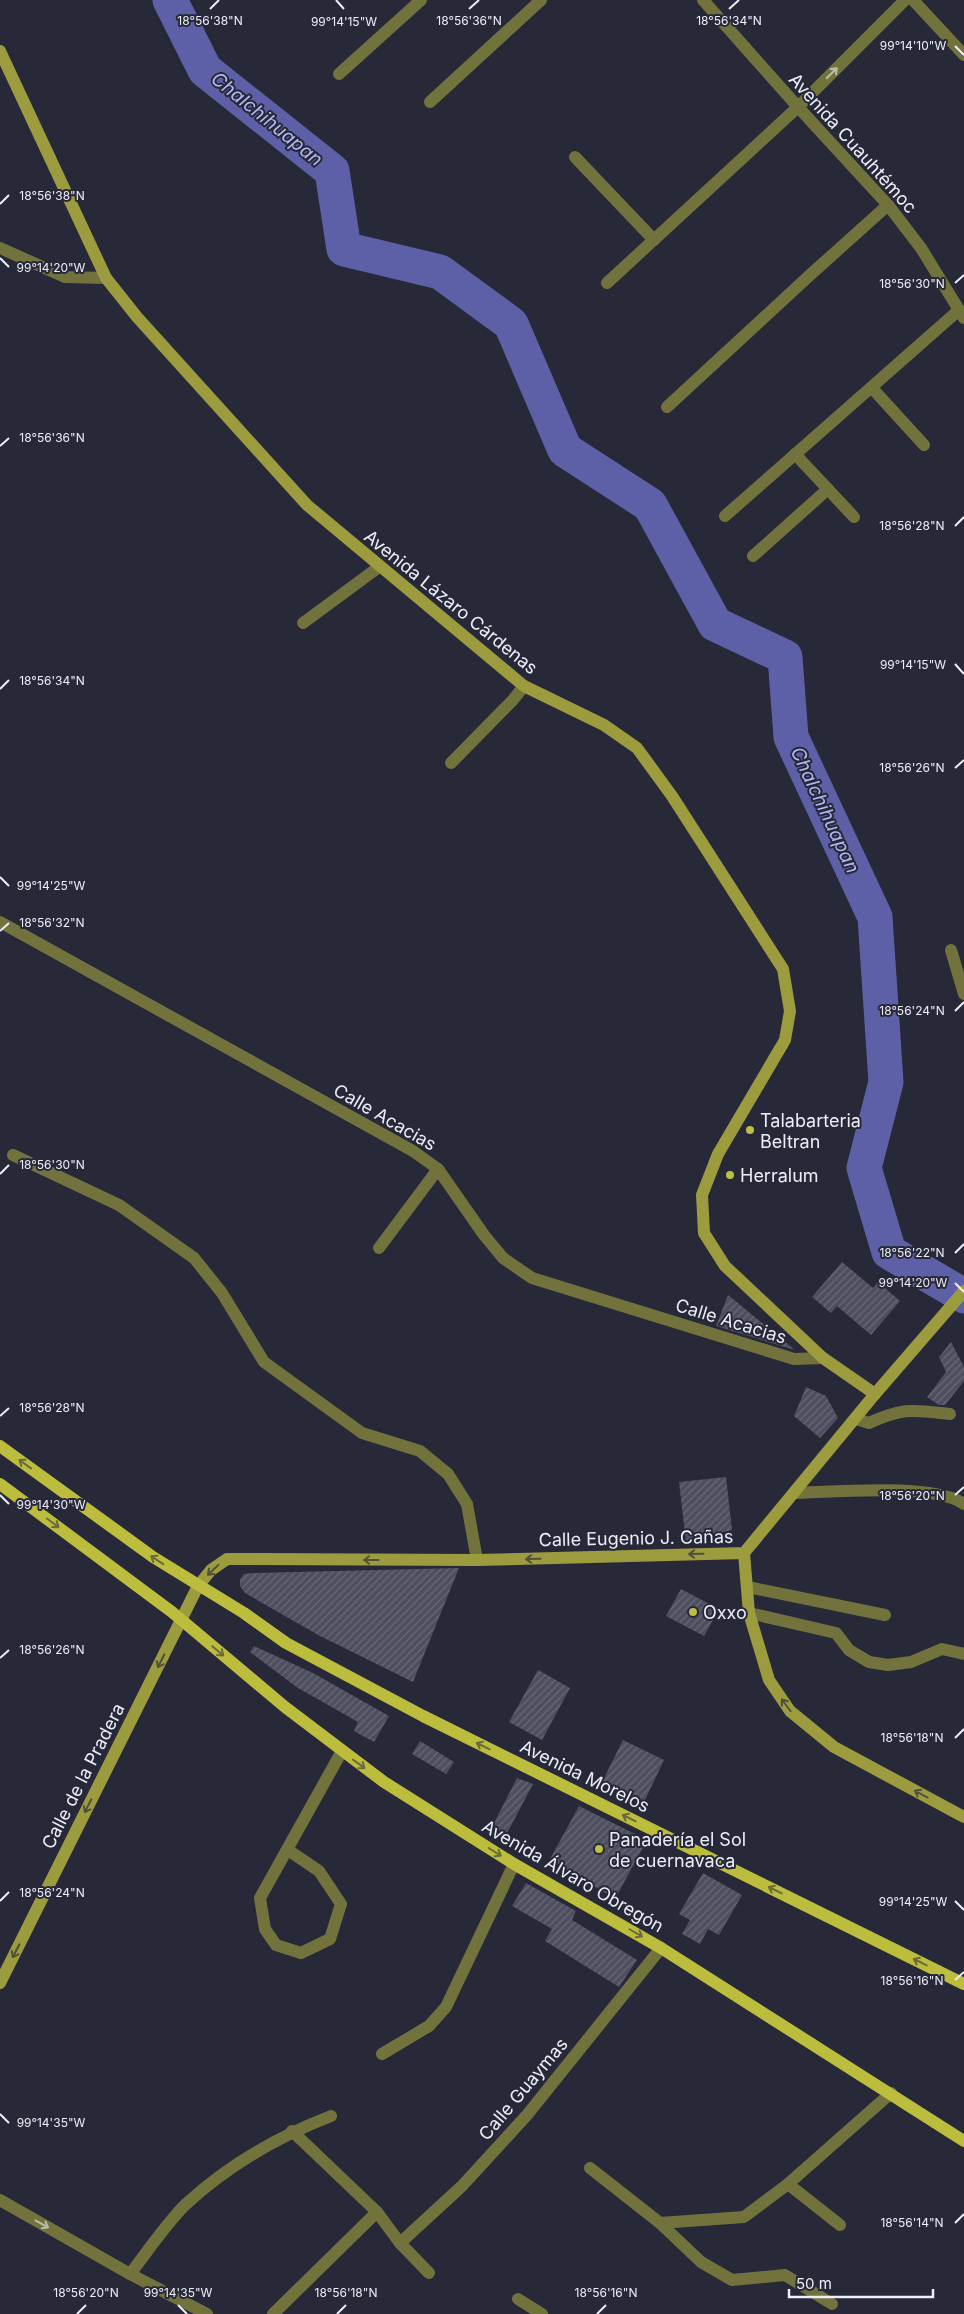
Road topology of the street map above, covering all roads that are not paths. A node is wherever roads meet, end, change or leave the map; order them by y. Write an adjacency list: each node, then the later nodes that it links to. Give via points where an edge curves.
1 (421, 0): 8 (street)
2 (541, 0): 9 (street)
3 (703, 0): 10 (street, Avenida Cuauhtémoc)
4 (904, 0): 10 (street, one-way to 4)
5 (913, 0): 7 (street)
6 (0, 51): 15 (street, Avenida Lázaro Cárdenas)
7 (964, 55)
8 (339, 74)
9 (430, 102)
10 (798, 108): 12 (street, Avenida Cuauhtémoc); 13 (street)
11 (575, 157): 13 (street)
12 (888, 205): 17 (street, Avenida Cuauhtémoc, via 921,248); 19 (street)
13 (654, 240): 16 (street)
14 (0, 248): 15 (street, via 64,277)
15 (106, 278): 26 (street, Avenida Lázaro Cárdenas, via 136,316 307,506)
16 (607, 283)
17 (961, 314): 18 (street)
18 (872, 388): 20 (street); 21 (street)
19 (667, 407)
20 (924, 445)
21 (795, 454): 22 (street); 23 (street)
22 (828, 489): 24 (street); 25 (street)
23 (725, 516)
24 (854, 517)
25 (753, 556)
26 (379, 567): 27 (street); 28 (street, Avenida Lázaro Cárdenas)
27 (303, 623)
28 (524, 686): 29 (street); 37 (street, Avenida Lázaro Cárdenas, via 604,725 637,748 672,796 783,969 790,1011 785,1040 718,1154 702,1195 704,1233 725,1266)
29 (451, 763)
30 (0, 922): 34 (street, Calle Acacias, via 413,1151)
31 (951, 950): 32 (street)
32 (964, 994)
33 (13, 1155): 46 (street, via 119,1205 194,1258 222,1293 264,1362 362,1433 420,1451 448,1474 467,1504)
34 (438, 1169): 35 (street); 37 (street, Calle Acacias, via 503,1258 532,1278 794,1359)
35 (379, 1248)
36 (964, 1291): 38 (street, Calle Eugenio J. Cañas)
37 (824, 1358): 38 (street, Avenida Lázaro Cárdenas)
38 (875, 1394): 40 (street, Calle Eugenio J. Cañas)
39 (950, 1414): 40 (street, via 912,1410 893,1412 869,1423)
40 (856, 1418): 43 (street, Calle Eugenio J. Cañas)
41 (0, 1446): 47 (main road, Avenida Morelos, one-way to 41)
42 (0, 1484): 51 (main road, Avenida Álvaro Obregón, one-way to 51)
43 (795, 1493): 44 (street, via 918,1491 957,1499); 45 (street, Calle Eugenio J. Cañas)
44 (964, 1504)
45 (744, 1553): 46 (street, Calle Eugenio J. Cañas, one-way to 46); 48 (street)
46 (477, 1560): 47 (street, Calle Eugenio J. Cañas, one-way to 47, via 226,1559)
47 (198, 1586): 51 (street, Calle de la Pradera); 59 (main road, Avenida Morelos, one-way to 47, via 423,1716 286,1643)
48 (748, 1587): 49 (street); 50 (street)
49 (749, 1613): 52 (street, via 836,1633 849,1650 870,1662 888,1665 911,1662 942,1648); 54 (street, one-way to 49, via 834,1747 790,1711 768,1680)
50 (885, 1615)
51 (181, 1619): 53 (main road, Avenida Álvaro Obregón, one-way to 53); 58 (street, Calle de la Pradera, one-way to 58)
52 (964, 1654)
53 (342, 1751): 55 (street); 56 (main road, Avenida Álvaro Obregón, one-way to 56, via 384,1782)
54 (964, 1817)
55 (288, 1850): 55 (street, via 260,1898 265,1929 276,1945 301,1953 330,1939 341,1904 319,1871)
56 (514, 1864): 57 (main road, Avenida Álvaro Obregón, one-way to 57); 60 (street, via 446,2008 429,2026)
57 (661, 1948): 61 (main road, Avenida Álvaro Obregón); 71 (street, Calle Guaymas, via 527,2115 462,2186)
58 (0, 1982)
59 (964, 1984)
60 (382, 2054)
61 (891, 2093): 64 (main road, Avenida Álvaro Obregón); 66 (street)
62 (331, 2116): 63 (street)
63 (292, 2131): 68 (street); 73 (street, via 233,2164 184,2206)
64 (964, 2141)
65 (590, 2168): 69 (street)
66 (788, 2184): 69 (street, via 744,2217); 70 (street)
67 (0, 2200): 73 (street, one-way to 73)
68 (377, 2212): 71 (street); 77 (street)
69 (660, 2223): 75 (street, via 701,2262 732,2280 785,2275)
70 (840, 2225)
71 (400, 2243): 72 (street)
72 (429, 2273)
73 (130, 2274): 76 (street)
74 (518, 2299): 78 (street)
75 (832, 2304)
76 (207, 2314)
77 (273, 2314)
78 (542, 2314)

